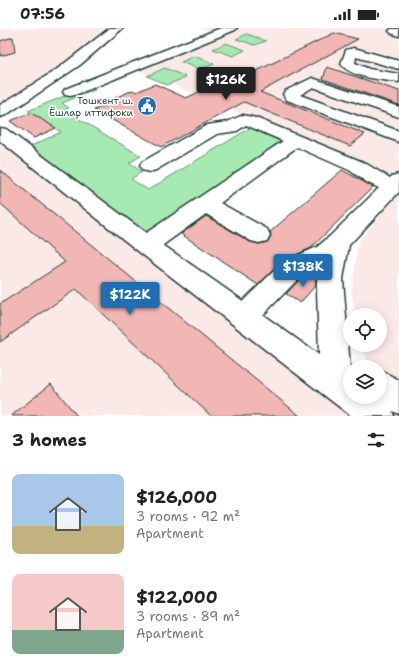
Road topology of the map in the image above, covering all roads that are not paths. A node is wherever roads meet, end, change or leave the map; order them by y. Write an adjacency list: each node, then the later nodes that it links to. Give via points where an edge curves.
1 (117, 28): 6 (lane)
2 (231, 28): 3 (lane, via 219,34)
3 (196, 35): 4 (lane); 8 (lane)
4 (173, 42)
5 (399, 65): 7 (lane, via 354,52 350,53 348,64 375,74)
6 (66, 69): 8 (lane); 11 (lane)
7 (399, 78)
8 (93, 82): 9 (lane)
9 (70, 92)
10 (358, 94): 12 (lane); 12 (lane, via 312,82 290,94 292,97); 13 (lane)
11 (0, 112)
12 (334, 112): 15 (lane)
13 (399, 112)
14 (0, 133): 22 (lane)
15 (399, 137)
16 (296, 140): 17 (lane, via 242,120 231,127 213,130); 18 (lane, via 356,166); 19 (lane)
17 (149, 166)
18 (393, 191): 21 (lane)
19 (206, 204): 20 (lane); 22 (lane)
20 (259, 235)
21 (338, 242): 23 (lane, via 325,253 292,269); 24 (lane, via 330,289)
22 (146, 245): 23 (lane)
23 (244, 317): 25 (lane)
24 (343, 368)
25 (343, 379)
26 (387, 390): 27 (lane)
27 (399, 398)
28 (367, 404): 29 (lane)
29 (378, 416)

